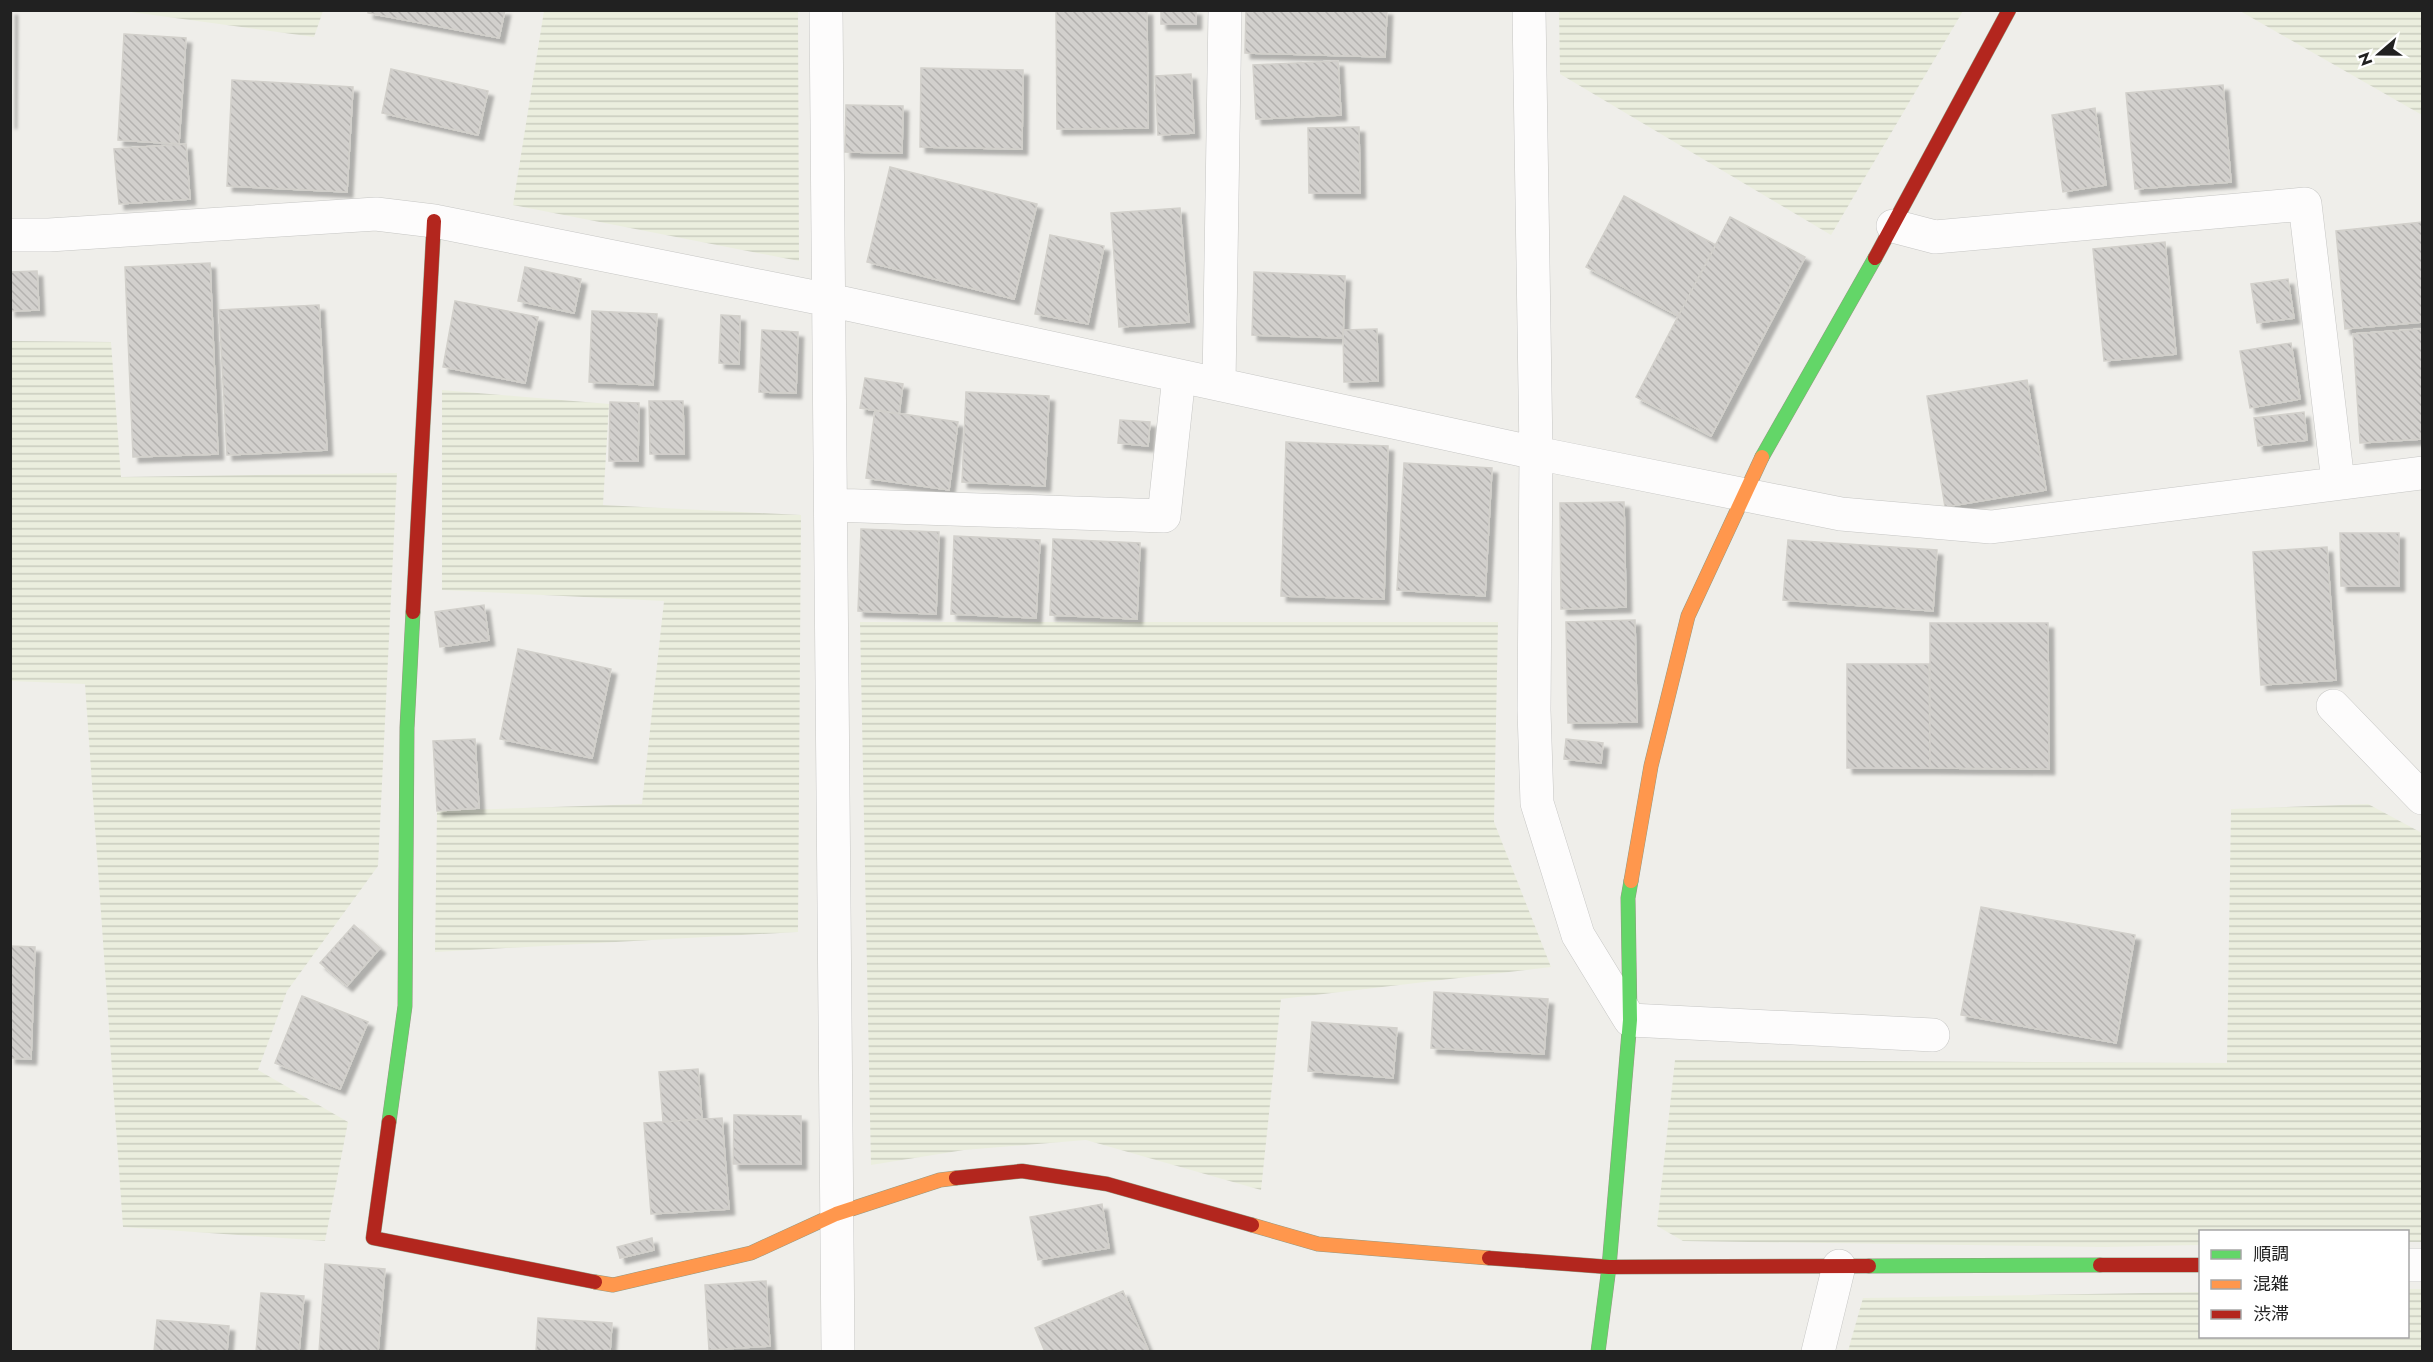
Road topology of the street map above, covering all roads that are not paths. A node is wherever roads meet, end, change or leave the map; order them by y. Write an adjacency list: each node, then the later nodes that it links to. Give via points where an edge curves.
1 (826, 10): 8 (street)
2 (1226, 10): 10 (street)
3 (1528, 10): 11 (street)
4 (2009, 10): 6 (street)
5 (434, 221): 7 (street, via 376,214); 8 (street); 20 (street, via 407,728 405,1005 373,1238 613,1284 751,1252)
6 (1893, 226): 13 (street, via 1935,237 2305,204); 14 (street)
7 (10, 235)
8 (830, 300): 9 (street); 15 (street)
9 (1179, 376): 10 (street); 15 (street, via 1164,516)
10 (1219, 384): 11 (street)
11 (1536, 453): 14 (street); 18 (street, via 1534,710 1538,803 1578,935)
12 (2422, 473): 13 (street)
13 (2338, 482): 14 (street, via 1991,527 1841,514)
14 (1743, 494): 18 (street, via 1688,616 1651,766 1628,898)
15 (831, 505): 20 (street)
16 (2333, 706): 17 (street)
17 (2422, 798)
18 (1630, 1020): 19 (street); 23 (street)
19 (1933, 1035)
20 (836, 1214): 23 (street, via 940,1180 1022,1171 1107,1184 1318,1244); 24 (street)
21 (1839, 1266): 22 (street); 23 (street); 26 (street)
22 (2199, 1266)
23 (1609, 1267): 25 (street)
24 (838, 1352)
25 (1598, 1352)
26 (1818, 1352)

